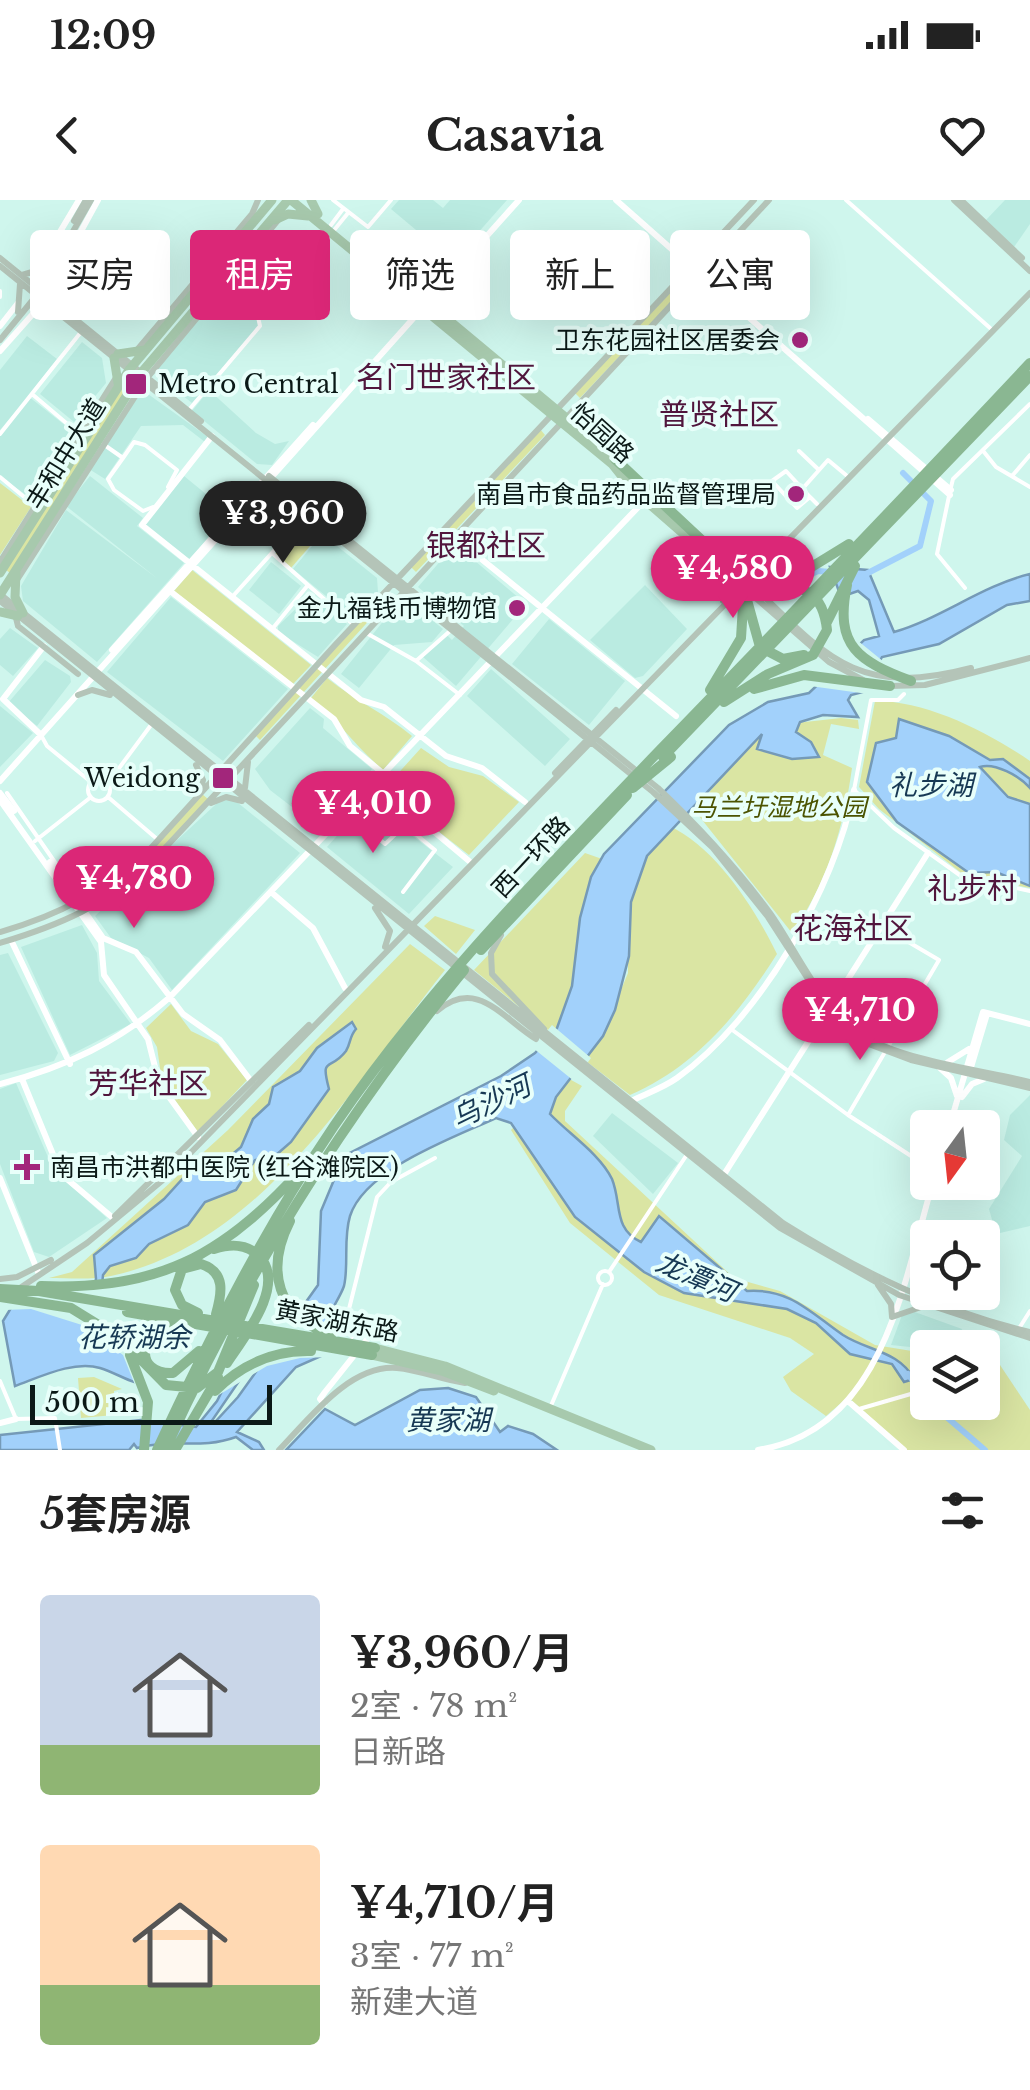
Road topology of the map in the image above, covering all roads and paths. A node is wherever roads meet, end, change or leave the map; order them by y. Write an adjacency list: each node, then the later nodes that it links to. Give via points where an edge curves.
1 (88, 200): 21 (street); 22 (main road); 23 (street)
2 (258, 200): 18 (main road); 59 (main road)
3 (272, 200): 18 (main road, 丰和中大道)
4 (292, 200): 17 (main road, 怡园路); 20 (main road, 丰和中大道)
5 (311, 200): 17 (main road)
6 (333, 200): 15 (street)
7 (391, 200): 15 (street, via 368,227)
8 (516, 200): 25 (street)
9 (619, 200): 29 (street)
10 (754, 200): 26 (main road)
11 (768, 200): 27 (main road)
12 (846, 200): 53 (street)
13 (954, 200): 33 (main road)
14 (962, 200): 33 (main road)
15 (345, 211): 19 (street)
16 (288, 214): 17 (main road); 20 (main road); 24 (main road)
17 (316, 216): 19 (main road, 怡园路); 30 (main road, 怡园路)
18 (254, 222): 59 (main road, 丰和中大道, via 147,348)
19 (333, 227): 28 (main road, 怡园路)
20 (266, 228): 59 (main road, 丰和中大道)
21 (67, 230)
22 (71, 230)
23 (72, 230)
24 (268, 230)
25 (489, 230)
26 (726, 230)
27 (741, 230)
28 (350, 241)
29 (670, 242)
30 (350, 244)
31 (0, 258): 35 (main road)
32 (0, 266): 35 (main road)
33 (1030, 268)
34 (30, 274): 35 (main road)
35 (18, 277): 36 (main road); 39 (main road)
36 (30, 285)
37 (670, 290): 64 (main road)
38 (1030, 291): 53 (main road); 69 (main road)
39 (22, 293): 43 (main road); 52 (street)
40 (30, 301): 43 (main road)
41 (670, 308): 65 (main road)
42 (30, 310): 43 (main road)
43 (19, 314): 55 (main road)
44 (30, 317): 56 (street)
45 (190, 318): 59 (main road)
46 (69, 320): 54 (main road)
47 (72, 320): 57 (main road)
48 (259, 320): 63 (street)
49 (408, 320): 83 (street)
50 (443, 320): 64 (main road, 怡园路)
51 (757, 320): 69 (street)
52 (0, 326)
53 (990, 328): 69 (main road)
54 (81, 332): 57 (main road); 61 (street)
55 (0, 338)
56 (0, 350)
57 (116, 356): 59 (main road); 59 (main road)
58 (1030, 363): 92 (highway, 西一环路)
59 (135, 372): 63 (main road); 67 (main road); 68 (main road); 71 (main road); 100 (main road, 丰和中大道); 102 (main road, 丰和中大道)
60 (1030, 376): 70 (highway, 西一环路)
61 (32, 394): 66 (street); 67 (street)
62 (1030, 404): 74 (street)
63 (188, 411): 83 (main road)
64 (554, 412): 65 (main road, 怡园路); 77 (main road)
65 (564, 420): 72 (main road); 78 (main road, 怡园路)
66 (0, 434)
67 (80, 436): 90 (main road)
68 (212, 436): 83 (main road); 98 (street, via 142,525)
69 (885, 438): 80 (main road); 86 (street); 97 (main road)
70 (970, 438): 94 (highway); 157 (highway, 西一环路)
71 (103, 444): 76 (street); 108 (main road)
72 (536, 450): 77 (main road, via 530,445); 93 (main road)
73 (799, 451): 79 (street)
74 (984, 452): 81 (street); 86 (street, via 953,478)
75 (1030, 455): 81 (street)
76 (123, 458): 76 (street, via 110,485 142,511 150,510 177,470 138,442)
77 (507, 462): 103 (main road)
78 (614, 462): 88 (main road, 怡园路); 96 (highway); 99 (main road, 怡园路, via 642,478)
79 (819, 470): 80 (street, via 830,460); 85 (street)
80 (846, 474): 89 (main road)
81 (1012, 476): 84 (street)
82 (0, 477): 90 (street)
83 (268, 478): 91 (main road); 98 (street); 103 (main road)
84 (1030, 486)
85 (803, 487): 87 (street); 87 (street, via 784,470 772,480 797,508)
86 (950, 493): 107 (street, via 937,554)
87 (810, 497): 89 (street)
88 (645, 500): 101 (main road, 怡园路); 114 (street)
89 (817, 504): 97 (main road)
90 (36, 506): 100 (main road)
91 (308, 514): 95 (street); 103 (main road)
92 (874, 525): 96 (highway, via 823,562 788,577 746,575); 144 (highway, 西一环路)
93 (454, 536): 106 (main road); 114 (street)
94 (873, 547): 96 (highway, via 850,571 820,640 794,659 760,646 738,583); 129 (highway, via 848,585 846,636 865,662)
95 (272, 553): 105 (street); 111 (street)
96 (714, 555): 139 (highway, via 751,581 806,590 822,605 828,630 813,656 744,688); 144 (highway, via 736,585 744,624 717,682)
97 (763, 563): 99 (main road); 104 (main road); 112 (main road)
98 (192, 564): 109 (street); 111 (street); 128 (street)
99 (734, 564): 104 (main road, 怡园路)
100 (1, 567)
101 (722, 568): 104 (main road, 怡园路); 113 (main road)
102 (16, 571): 108 (main road); 110 (main road, 丰和中大道)
103 (394, 581): 106 (main road); 116 (main road)
104 (744, 582): 112 (main road); 113 (main road)
105 (308, 585): 116 (street); 117 (street)
106 (403, 588): 118 (main road); 119 (main road); 124 (main road)
107 (966, 588)
108 (14, 591): 115 (main road)
109 (170, 591): 128 (street); 132 (street)
110 (0, 596): 115 (main road)
111 (233, 596): 117 (street)
112 (760, 598): 113 (main road); 130 (main road, via 830,660 860,679)
113 (725, 601): 131 (main road)
114 (543, 607): 124 (street); 131 (street)
115 (13, 614): 120 (main road); 128 (main road)
116 (354, 625): 125 (main road)
117 (273, 628): 125 (street)
118 (452, 630): 123 (street); 124 (main road)
119 (364, 632): 123 (street); 126 (main road)
120 (46, 644): 122 (main road); 127 (main road); 142 (street, via 3,699)
121 (1030, 656): 129 (main road); 130 (main road, via 925,685)
122 (71, 660): 127 (main road); 128 (main road)
123 (416, 661): 135 (street)
124 (493, 661): 135 (street); 146 (main road)
125 (317, 664): 126 (street); 132 (main road)
126 (326, 672): 136 (main road); 143 (street)
127 (78, 674): 133 (main road)
128 (94, 674): 133 (street); 137 (main road); 149 (main road)
129 (912, 681): 130 (main road)
130 (892, 683): 139 (highway, via 788,678 749,691)
131 (642, 687): 138 (street); 146 (main road)
132 (295, 689): 136 (street); 141 (main road)
133 (76, 693): 137 (main road, via 97,690); 142 (street)
134 (904, 694): 158 (street, via 872,700)
135 (460, 695): 143 (street)
136 (305, 696): 145 (main road); 152 (street)
137 (118, 698): 140 (main road)
138 (676, 716)
139 (711, 716): 157 (highway)
140 (151, 725): 150 (main road); 155 (street)
141 (256, 732): 145 (main road, via 256,742); 148 (main road)
142 (40, 734): 153 (street); 154 (street)
143 (420, 734): 152 (street); 164 (street, via 446,756 482,768)
144 (674, 737): 222 (highway, 西一环路, via 467,956)
145 (266, 739): 147 (main road)
146 (591, 739): 164 (main road); 182 (main road); 195 (main road, via 715,843)
147 (252, 755): 156 (main road); 160 (main road, via 243,773)
148 (234, 756): 149 (main road, via 218,765); 151 (main road)
149 (204, 758): 151 (main road)
150 (193, 760): 151 (main road); 166 (main road, via 203,780)
151 (218, 774): 156 (main road); 166 (main road)
152 (384, 775): 168 (street); 169 (street)
153 (0, 778)
154 (90, 782): 155 (street); 161 (street)
155 (108, 782): 162 (street)
156 (227, 782): 160 (main road); 165 (main road); 167 (main road)
157 (633, 788): 184 (highway, 西一环路)
158 (854, 790): 174 (street); 195 (street, via 826,887)
159 (4, 793): 171 (street)
160 (248, 794): 173 (main road)
161 (91, 797): 162 (street); 171 (street)
162 (108, 797): 172 (street)
163 (0, 800): 181 (street)
164 (525, 802): 175 (main road)
165 (248, 804): 167 (main road, via 226,797); 173 (main road)
166 (188, 808): 172 (main road)
167 (202, 810): 183 (main road, via 131,882)
168 (421, 811): 170 (street); 175 (street, via 432,830)
169 (348, 812): 170 (street, via 385,844 400,830); 173 (street)
170 (413, 830): 178 (street, via 436,850)
171 (37, 840): 179 (street, via 70,884); 181 (street)
172 (158, 840): 179 (main road, via 119,876)
173 (312, 850): 177 (street); 180 (main road); 189 (main road)
174 (928, 852): 176 (street, via 962,876); 190 (street)
175 (470, 861): 189 (main road)
176 (1030, 891)
177 (271, 892): 197 (street, via 314,928); 198 (street)
178 (403, 892)
179 (88, 893): 181 (main road); 183 (main road)
180 (372, 902): 189 (main road); 196 (main road, via 390,931)
181 (77, 904): 185 (main road); 186 (street)
182 (430, 905): 189 (main road); 193 (main road, via 423,927)
183 (96, 907): 186 (main road)
184 (516, 912): 202 (highway, 西一环路); 204 (main road, via 491,953 492,974)
185 (58, 913): 188 (main road); 191 (main road)
186 (84, 914): 188 (main road); 198 (street, via 103,938 136,952); 201 (street, via 101,942 104,975)
187 (0, 922): 191 (street)
188 (62, 924): 192 (main road)
189 (408, 926): 193 (main road); 196 (main road); 204 (main road); 234 (main road, via 169,1175 87,1243)
190 (883, 926): 199 (street); 206 (street, via 939,960)
191 (2, 931)
192 (11, 940): 194 (main road); 208 (street)
193 (430, 940): 204 (main road)
194 (0, 943)
195 (789, 946): 199 (main road); 203 (street)
196 (385, 948): 197 (main road)
197 (345, 988): 215 (main road)
198 (170, 996): 201 (street); 215 (street, via 194,1025 220,1040)
199 (832, 1011): 206 (main road); 212 (street)
200 (1030, 1024): 205 (street, via 985,1013)
201 (138, 1025): 208 (street); 223 (street, via 153,1050 159,1083)
202 (416, 1029): 204 (main road, via 446,1003 466,996 485,1000); 222 (highway, 西一环路)
203 (730, 1029): 212 (street); 219 (street, via 674,1080)
204 (545, 1037): 209 (main road)
205 (976, 1044): 207 (street); 211 (street); 213 (street)
206 (887, 1049): 207 (main road); 210 (main road); 221 (street)
207 (948, 1062): 211 (main road)
208 (70, 1064): 214 (street)
209 (582, 1068): 219 (main road); 225 (main road)
210 (940, 1068): 211 (main road); 218 (street)
211 (968, 1071): 213 (main road); 218 (street)
212 (790, 1074): 221 (street); 229 (street)
213 (983, 1075): 217 (main road); 218 (street)
214 (22, 1079): 216 (street); 232 (street, via 61,1174)
215 (252, 1081): 223 (main road)
216 (0, 1084)
217 (1030, 1085)
218 (960, 1098): 220 (street)
219 (629, 1102): 229 (main road)
220 (956, 1110)
221 (848, 1116): 226 (street)
222 (337, 1130): 224 (highway, 西一环路); 231 (highway); 261 (highway, 西一环路, via 269,1244)
223 (198, 1138): 232 (main road)
224 (316, 1154): 233 (highway, via 264,1210); 246 (highway, 西一环路)
225 (686, 1156): 235 (street); 238 (main road, via 780,1228)
226 (910, 1156)
227 (435, 1158): 251 (street, via 377,1197 345,1325)
228 (0, 1178): 234 (street)
229 (722, 1178): 239 (main road)
230 (930, 1200): 239 (street)
231 (293, 1214): 249 (highway, via 209,1382 188,1390 166,1385); 252 (highway, via 275,1267 282,1297 318,1330)
232 (113, 1218): 234 (main road)
233 (186, 1261): 240 (highway, via 134,1282); 261 (highway, via 232,1245 248,1248 261,1258 268,1283 248,1328)
234 (38, 1271): 236 (main road); 240 (main road)
235 (609, 1272): 237 (street, via 611,1282); 237 (street, via 599,1276)
236 (0, 1279)
237 (603, 1284): 259 (street)
238 (877, 1284): 239 (main road); 245 (main road)
239 (902, 1293): 241 (main road); 245 (street); 247 (main road)
240 (1, 1295): 246 (highway, 黄家湖东路); 249 (highway, via 71,1308)
241 (910, 1297)
242 (910, 1308): 245 (main road)
243 (941, 1310): 247 (main road)
244 (1030, 1311): 247 (street)
245 (892, 1317): 257 (street)
246 (212, 1325): 246 (highway, via 177,1298 179,1274 191,1265 209,1266 220,1281); 246 (highway, via 158,1330 145,1344 145,1355 156,1370 173,1373); 252 (highway, 黄家湖东路); 261 (highway, 西一环路)
247 (1018, 1332): 250 (main road)
248 (372, 1333): 258 (street, via 320,1399)
249 (116, 1334): 265 (highway, via 144,1382)
250 (1030, 1335)
251 (352, 1337)
252 (374, 1351): 254 (main road, 黄家湖东路); 259 (main road, 黄家湖东路, via 445,1366); 261 (highway, via 290,1352 252,1363)
253 (0, 1381): 255 (street)
254 (476, 1384): 258 (main road, 黄家湖东路, via 384,1368); 270 (main road, 黄家湖东路)
255 (2, 1392): 262 (street)
256 (910, 1396): 260 (street)
257 (849, 1402): 260 (street); 272 (street, via 808,1433)
258 (324, 1404): 269 (main road, 黄家湖东路)
259 (550, 1408): 271 (main road, 黄家湖东路)
260 (859, 1410): 273 (street)
261 (182, 1418): 266 (highway, 西一环路); 267 (highway, 西一环路); 268 (highway)
262 (16, 1419): 263 (street); 264 (street, via 51,1416)
263 (0, 1423)
264 (60, 1450)
265 (144, 1450)
266 (157, 1450)
267 (165, 1450)
268 (176, 1450)
269 (279, 1450)
270 (637, 1450)
271 (651, 1450)
272 (758, 1450)
273 (904, 1450)

